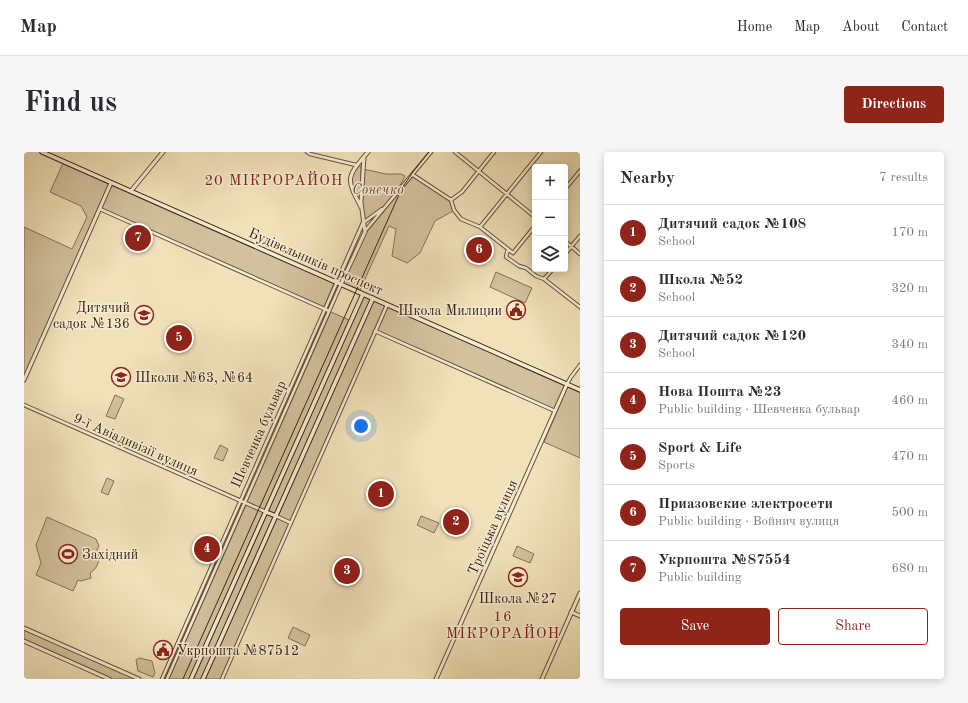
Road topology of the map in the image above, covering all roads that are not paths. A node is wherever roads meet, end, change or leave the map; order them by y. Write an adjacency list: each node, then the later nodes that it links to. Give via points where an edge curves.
1 (42, 152): 14 (main road, Будівельників проспект)
2 (163, 152): 16 (street)
3 (308, 152): 10 (street)
4 (368, 152): 9 (street)
5 (432, 152): 13 (street, Шевченка бульвар)
6 (455, 152): 11 (street)
7 (494, 152): 11 (street)
8 (540, 152): 17 (street)
9 (364, 157): 10 (street); 21 (street)
10 (356, 165): 21 (street, via 350,176 350,184)
11 (479, 171): 17 (street); 18 (street, via 462,192)
12 (580, 171): 15 (street)
13 (413, 175): 18 (street); 19 (street, Шевченка бульвар)
14 (111, 182): 16 (main road, Будівельників проспект); 20 (street)
15 (568, 185)
16 (131, 191): 35 (main road, Будівельників проспект)
17 (507, 194): 22 (street); 24 (street)
18 (451, 200): 24 (street, via 454,210 461,219)
19 (386, 207): 23 (street, Шевченка бульвар); 26 (street, Шевченка бульвар)
20 (100, 209): 41 (street); 45 (street)
21 (362, 209): 23 (street)
22 (532, 215)
23 (363, 223): 26 (street); 35 (street, Шевченка бульвар)
24 (480, 227): 30 (street)
25 (532, 230): 30 (street, via 513,253)
26 (365, 232): 36 (street, Шевченка бульвар)
27 (580, 236): 29 (street)
28 (568, 244): 29 (street)
29 (571, 246): 31 (street); 32 (street)
30 (508, 249): 34 (street, via 506,257)
31 (568, 250)
32 (580, 254)
33 (550, 272): 34 (street)
34 (544, 279): 40 (street)
35 (337, 282): 36 (main road, Будівельників проспект); 41 (street, Шевченка бульвар)
36 (341, 284): 37 (main road, Будівельників проспект); 42 (street, Шевченка бульвар)
37 (363, 294): 38 (main road, Будівельників проспект); 54 (main road)
38 (373, 298): 39 (main road, Будівельників проспект); 55 (main road)
39 (387, 304): 43 (street); 46 (main road, Будівельників проспект)
40 (580, 308)
41 (325, 309): 42 (street); 50 (street, Шевченка бульвар)
42 (329, 311): 51 (street, Шевченка бульвар)
43 (375, 331): 49 (street); 56 (street)
44 (580, 365): 46 (street)
45 (24, 380)
46 (567, 384): 47 (main road, Будівельників проспект); 49 (street, Троїцька вулиця)
47 (580, 390)
48 (24, 405): 52 (street, 9-ї Авіадивізії вулиця)
49 (555, 411): 64 (street, Троїцька вулиця)
50 (262, 451): 51 (street); 52 (street, Шевченка бульвар)
51 (267, 453): 53 (street, Шевченка бульвар)
52 (241, 501): 53 (street, 9-ї Авіадивізії вулиця); 57 (street, Шевченка бульвар)
53 (245, 503): 54 (street, 9-ї Авіадивізії вулиця); 58 (street, Шевченка бульвар)
54 (266, 512): 55 (main road); 69 (main road)
55 (276, 516): 56 (street); 70 (main road)
56 (291, 523): 71 (street)
57 (219, 550): 58 (street); 67 (street, Шевченка бульвар)
58 (224, 552): 68 (street, Шевченка бульвар)
59 (580, 593): 60 (street)
60 (571, 612): 61 (street); 72 (street)
61 (580, 616)
62 (24, 628): 66 (street)
63 (24, 641): 65 (street)
64 (438, 678)
65 (109, 679)
66 (139, 679)
67 (162, 679)
68 (167, 679)
69 (191, 679)
70 (203, 679)
71 (222, 679)
72 (542, 679)

